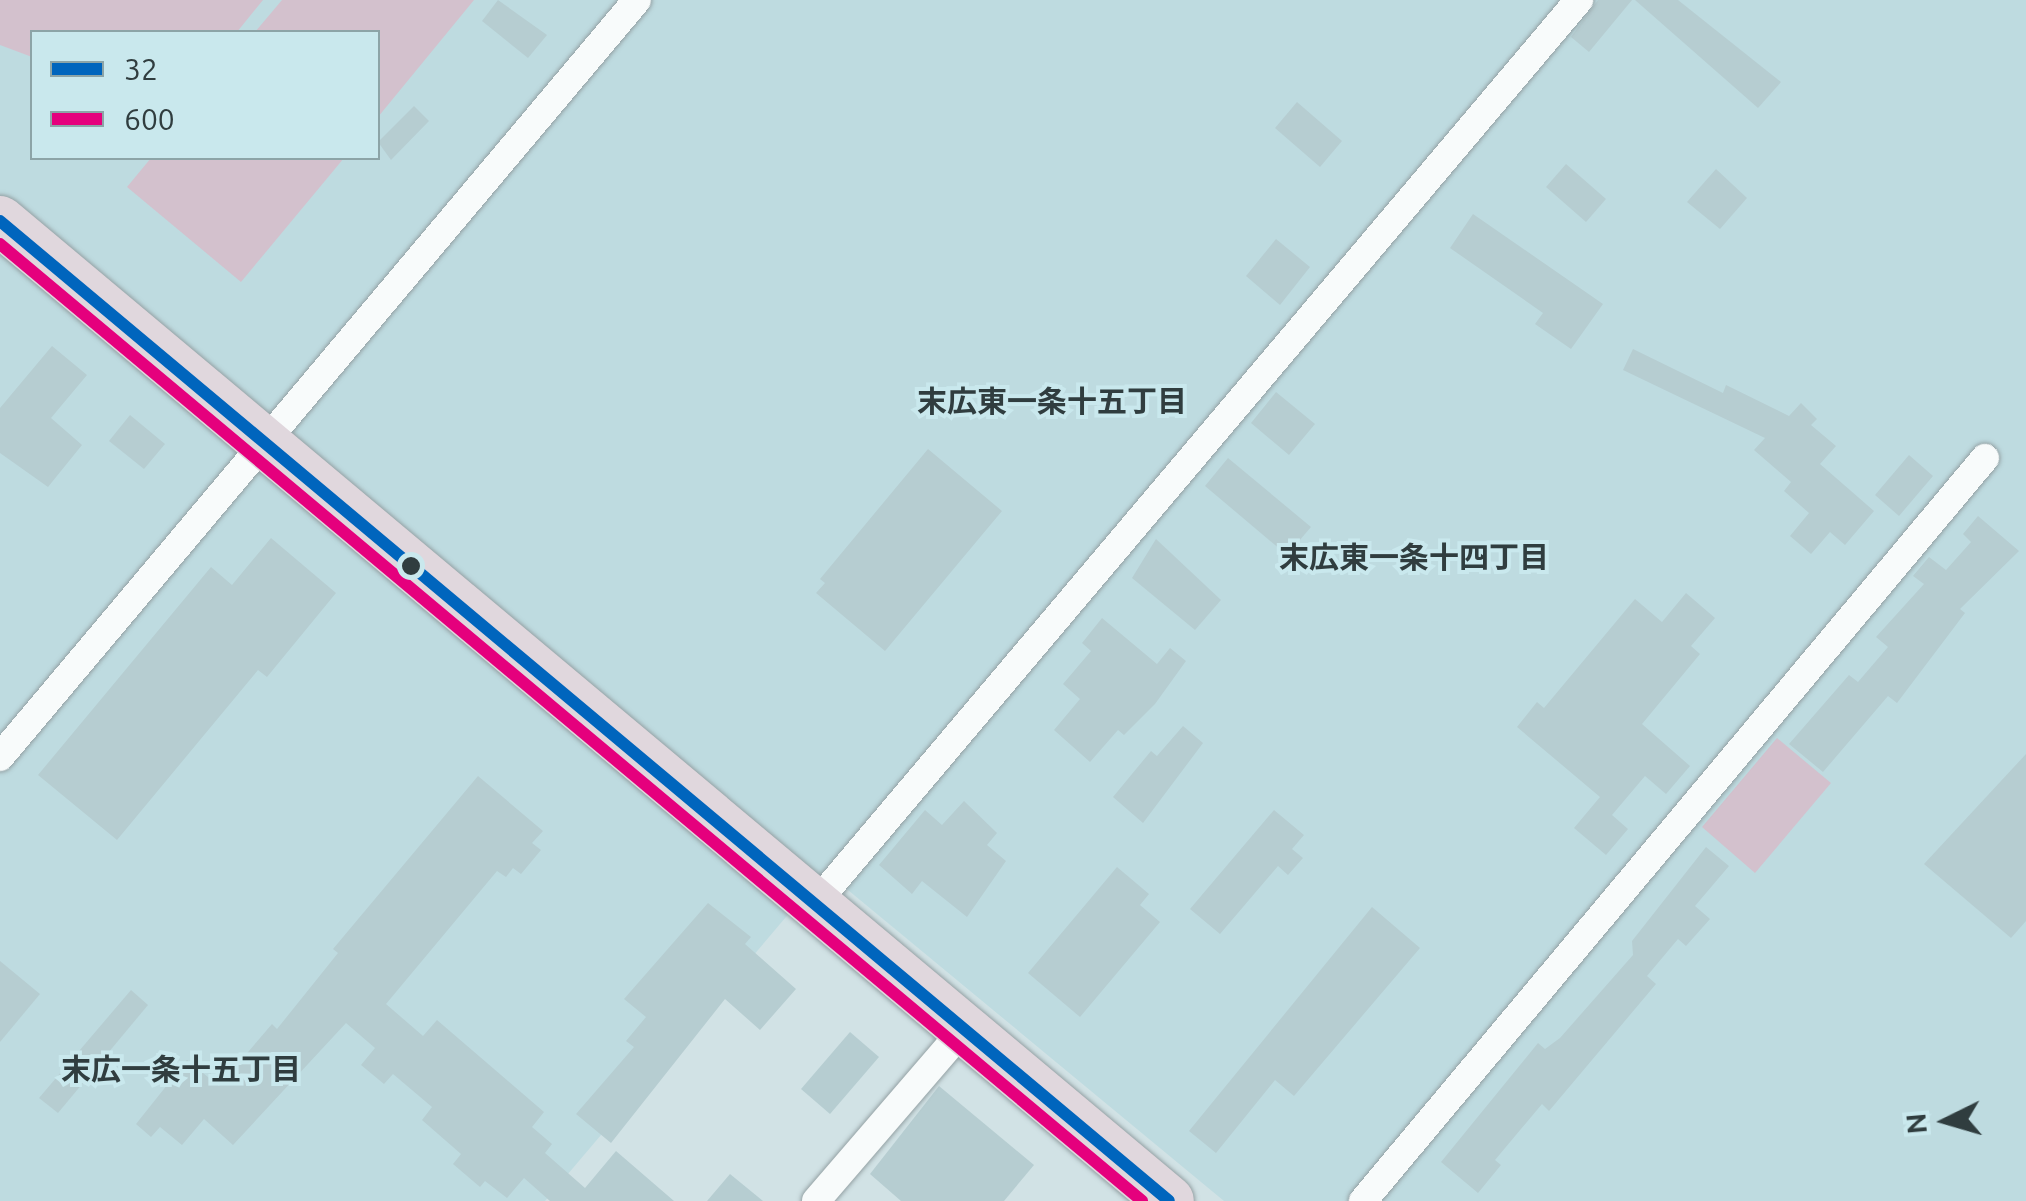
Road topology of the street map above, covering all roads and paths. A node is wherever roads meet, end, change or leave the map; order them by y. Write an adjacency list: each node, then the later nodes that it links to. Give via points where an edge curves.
1 (637, 0): 4 (street)
2 (1579, 0): 7 (street)
3 (0, 221): 4 (highway)
4 (266, 441): 6 (street); 7 (highway)
5 (1985, 458): 11 (street)
6 (0, 757)
7 (815, 904): 8 (highway)
8 (964, 1030): 9 (street); 10 (highway)
9 (816, 1201)
10 (1169, 1201)
11 (1363, 1201)

